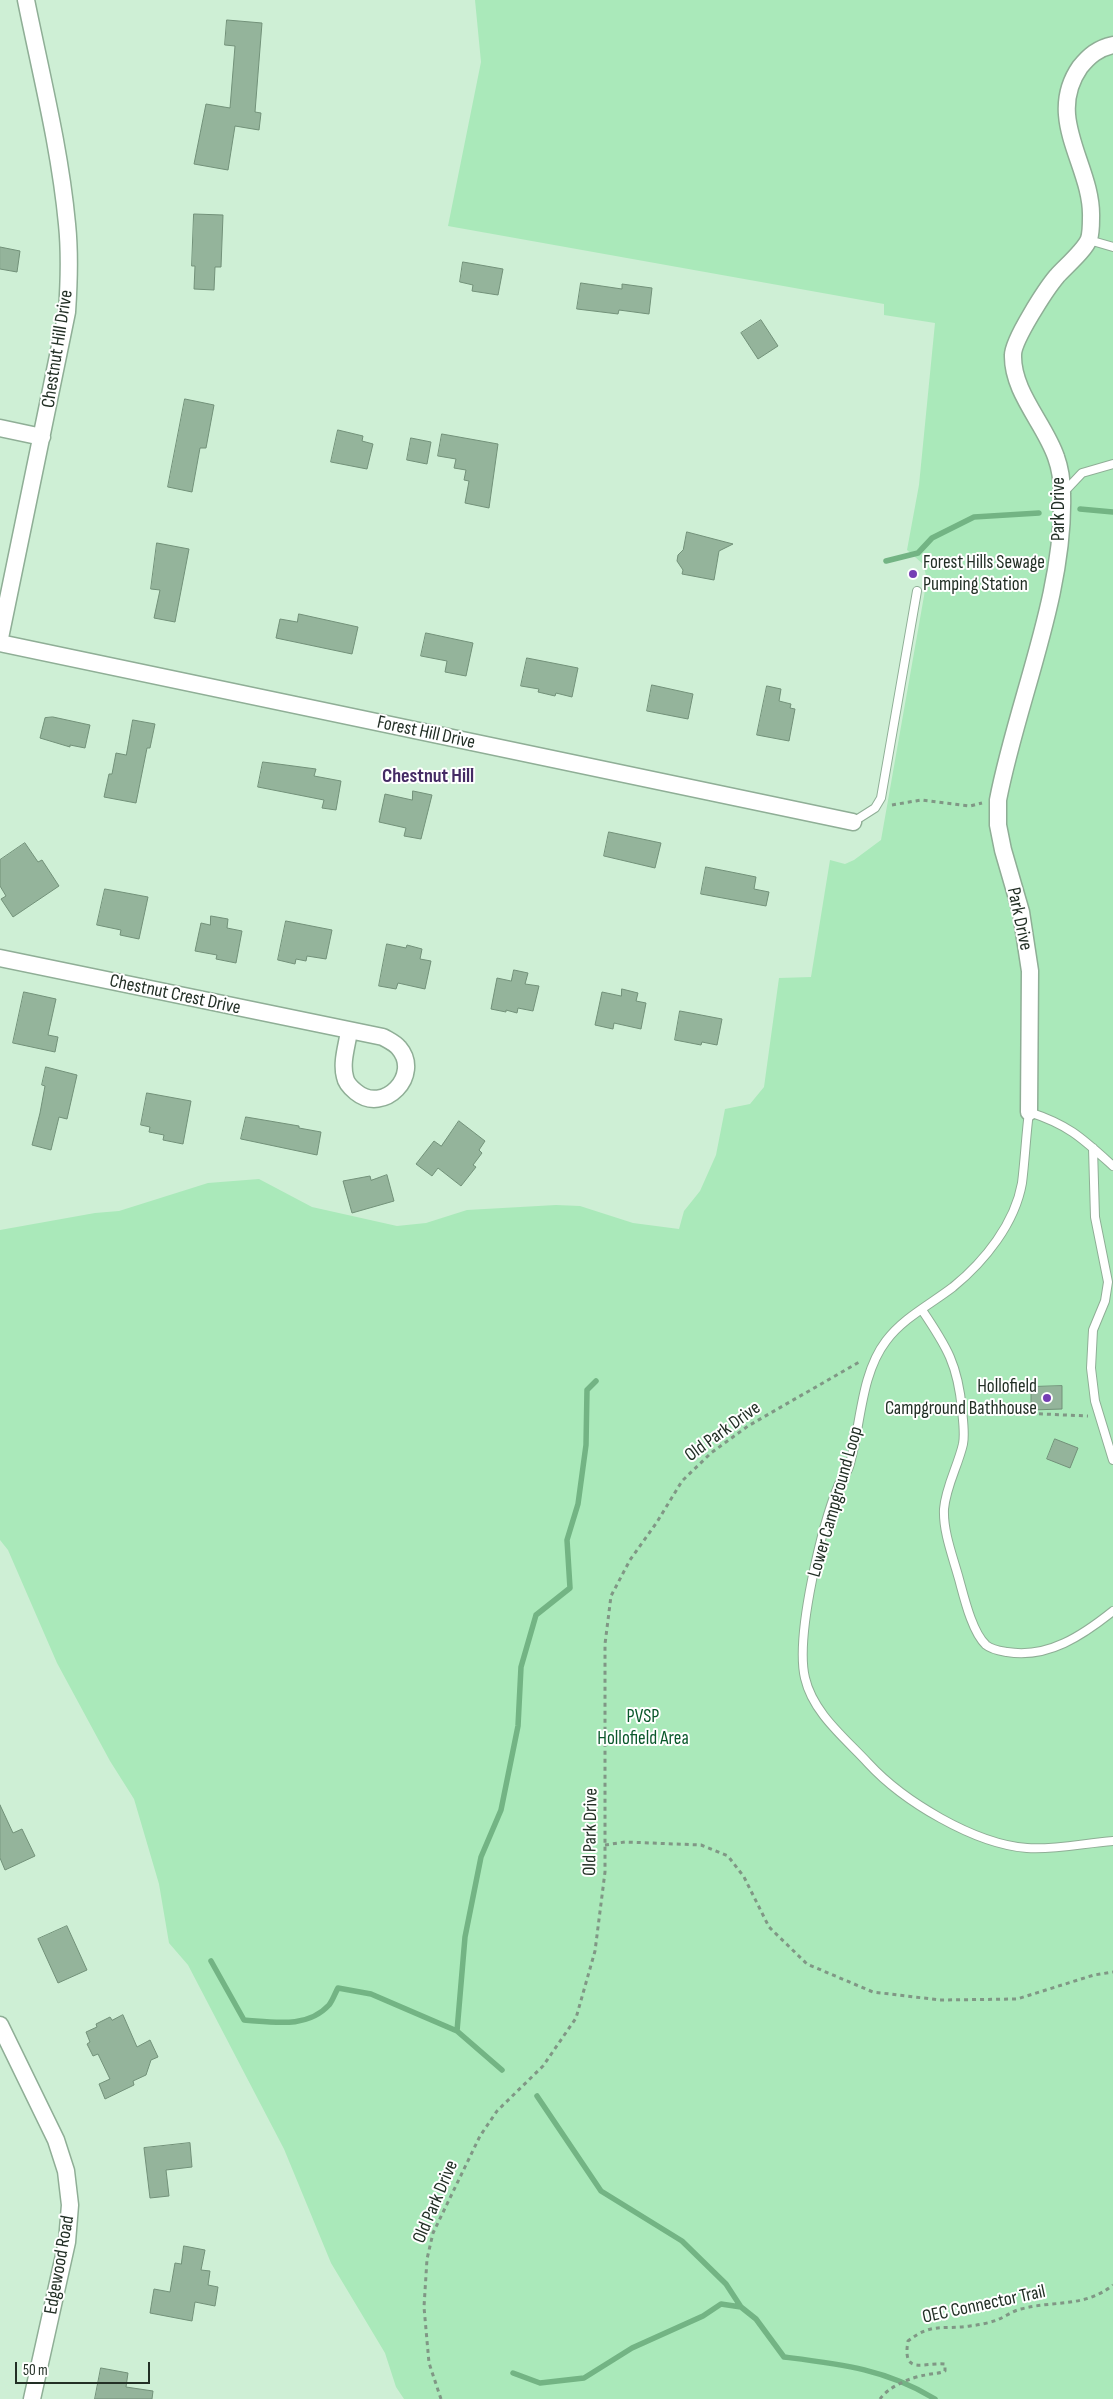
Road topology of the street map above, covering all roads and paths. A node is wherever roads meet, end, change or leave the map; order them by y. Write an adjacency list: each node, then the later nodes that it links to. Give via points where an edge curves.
1 (26, 0): 6 (street, Chestnut Hill Drive, via 55,136 68,225 67,312)
2 (1113, 45): 3 (street, via 1091,54 1079,69 1069,88 1066,111 1070,138 1090,197 1092,218)
3 (1088, 240): 4 (lane); 8 (street, Park Drive, via 1055,278 1020,333 1013,353 1014,371 1056,456)
4 (1113, 247)
5 (0, 428): 6 (street)
6 (42, 437): 10 (street, Chestnut Hill Drive)
7 (1113, 464): 8 (lane, via 1082,473)
8 (1062, 493): 12 (street, Park Drive, via 1062,532 1056,574)
9 (917, 591): 14 (lane, via 881,798 874,808)
10 (0, 638)
11 (0, 643): 14 (street, Forest Hill Drive)
12 (998, 800): 13 (path, via 970,806 921,800); 17 (street, Park Drive, via 1001,842 1021,912 1030,971)
13 (885, 808)
14 (853, 822)
15 (0, 958): 16 (street, Chestnut Crest Drive)
16 (349, 1031): 16 (street, Chestnut Crest Drive, via 383,1038 398,1046 404,1057 406,1073 400,1088 387,1097 374,1100 361,1096 349,1086 344,1063)
17 (1029, 1112): 18 (lane, via 1056,1121); 20 (lane, Lower Campground Loop, via 1022,1185 1011,1217 992,1247 956,1285)
18 (1093, 1148): 19 (lane); 23 (lane, via 1095,1217 1108,1282 1105,1300 1093,1330 1091,1368)
19 (1113, 1166)
20 (922, 1310): 21 (lane, Lower Campground Loop, via 900,1325); 22 (lane, via 949,1351 958,1377)
21 (885, 1342): 26 (lane, Lower Campground Loop, via 869,1377 848,1470 840,1483 820,1545 803,1651 805,1677 811,1695 832,1725 885,1781 917,1805 952,1824 993,1840 1026,1848); 27 (path, Old Park Drive, via 853,1368 748,1426 711,1453 682,1481 630,1560 611,1596 605,1644)
22 (962, 1410): 23 (path); 25 (lane, via 964,1442 947,1489 944,1510 948,1540 966,1605 986,1645 1017,1654 1043,1651 1075,1639)
23 (1100, 1417): 24 (lane)
24 (1113, 1460)
25 (1113, 1611)
26 (1113, 1841)
27 (605, 1845): 28 (path, via 624,1842 701,1845 728,1856 744,1877 769,1927 807,1964 873,1992 940,2000 1017,1999); 32 (path, Old Park Drive, via 605,1872 595,1951 576,2018 544,2066 497,2111 480,2136 433,2234 427,2259 424,2307 429,2363)
28 (1113, 1972)
29 (0, 2025): 31 (street, Edgewood Road, via 56,2140 66,2171 70,2205 67,2242)
30 (1113, 2285): 33 (path, OEC Connector Trail, via 1089,2300 1020,2309 996,2321 969,2327 945,2326 921,2331 908,2341 906,2355 909,2362 915,2366 945,2364 947,2368 940,2374 920,2376 885,2391)
31 (32, 2399)
32 (441, 2399)
33 (880, 2399)

